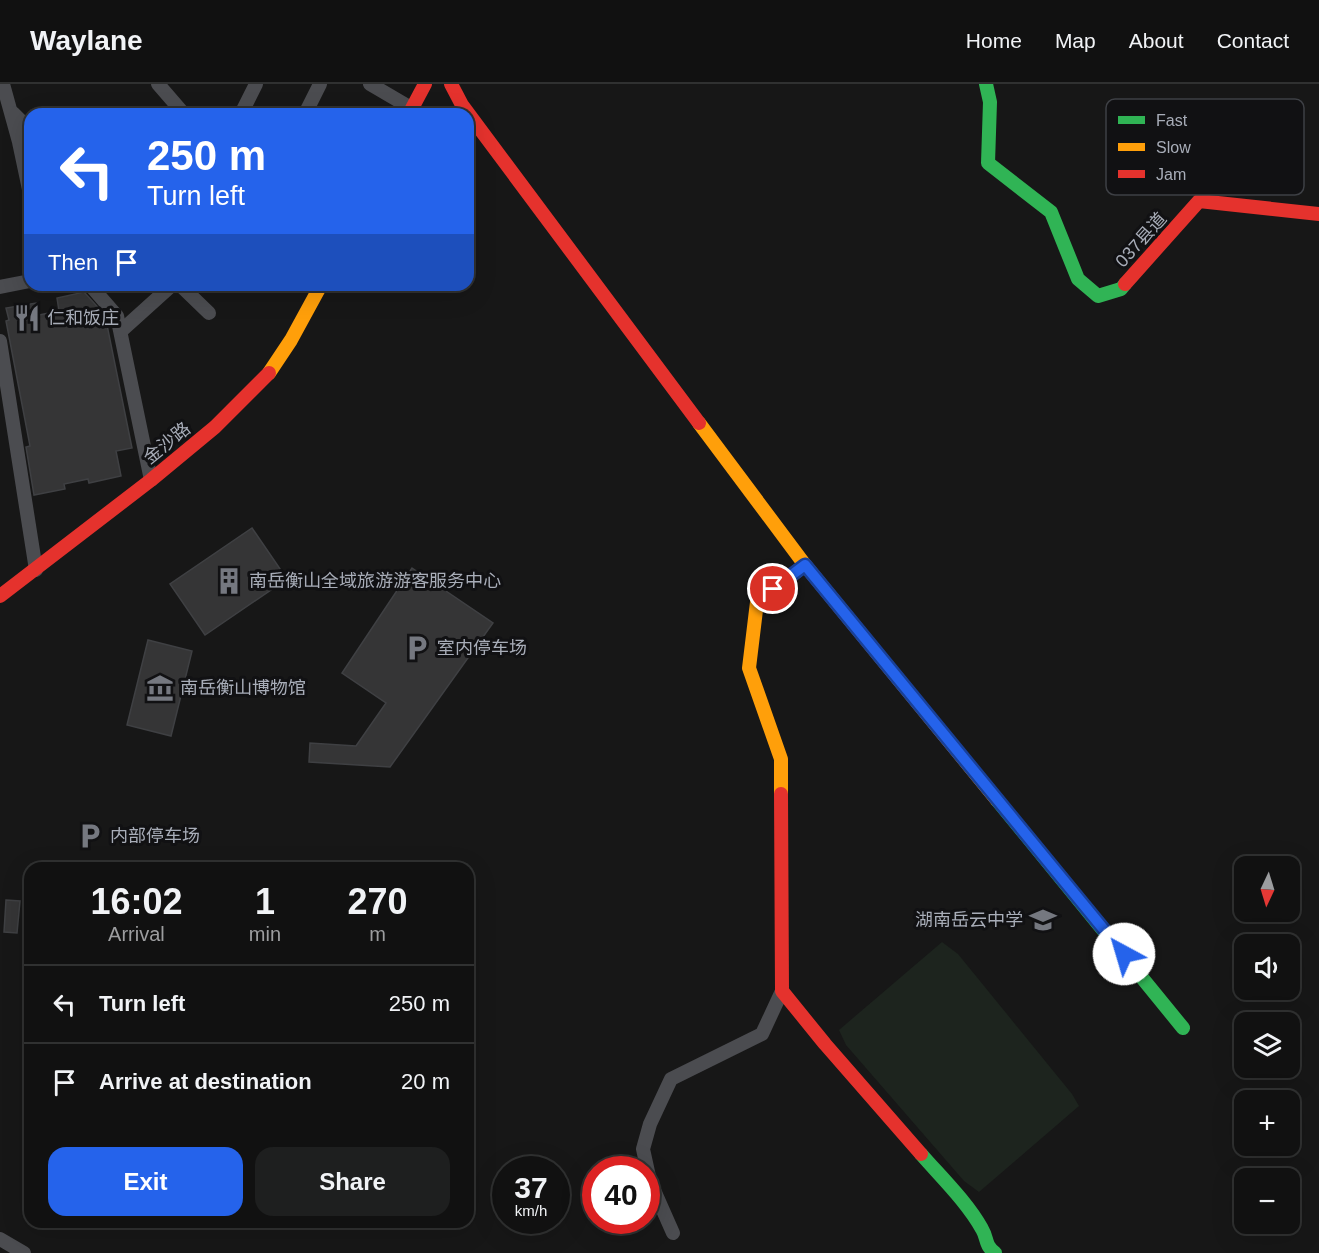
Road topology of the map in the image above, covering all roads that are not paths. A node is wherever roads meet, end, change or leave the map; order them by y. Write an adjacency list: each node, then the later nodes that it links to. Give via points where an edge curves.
1 (3, 84): 15 (street)
2 (158, 84): 9 (street)
3 (256, 84): 10 (street)
4 (320, 84): 11 (street)
5 (370, 84): 12 (street)
6 (425, 84): 13 (street)
7 (451, 84): 14 (street)
8 (986, 84): 19 (street, 037县道, via 990,102 988,164 1051,212 1078,279 1098,296 1121,288 1199,201)
9 (179, 108)
10 (244, 108)
11 (308, 108)
12 (406, 108)
13 (412, 108)
14 (464, 108)
15 (10, 110): 17 (street); 18 (street)
16 (474, 121): 30 (street)
17 (24, 124)
18 (24, 166)
19 (1319, 214)
20 (24, 282): 21 (street)
21 (0, 287)
22 (95, 291): 27 (street, via 117,316)
23 (165, 291): 27 (street)
24 (186, 291): 26 (street)
25 (318, 291): 29 (street, 金沙路, via 268,375 215,427)
26 (209, 313)
27 (121, 331): 29 (street)
28 (0, 342): 31 (street)
29 (151, 480): 31 (street, 金沙路)
30 (805, 565): 33 (street, via 757,602 749,668 781,759); 34 (street)
31 (36, 570): 32 (street, 金沙路)
32 (0, 596)
33 (782, 991): 35 (street, via 762,1034 670,1079 643,1149 650,1181); 38 (street, via 951,1188)
34 (1183, 1028)
35 (673, 1233)
36 (0, 1239): 37 (street)
37 (24, 1253)
38 (995, 1253)

